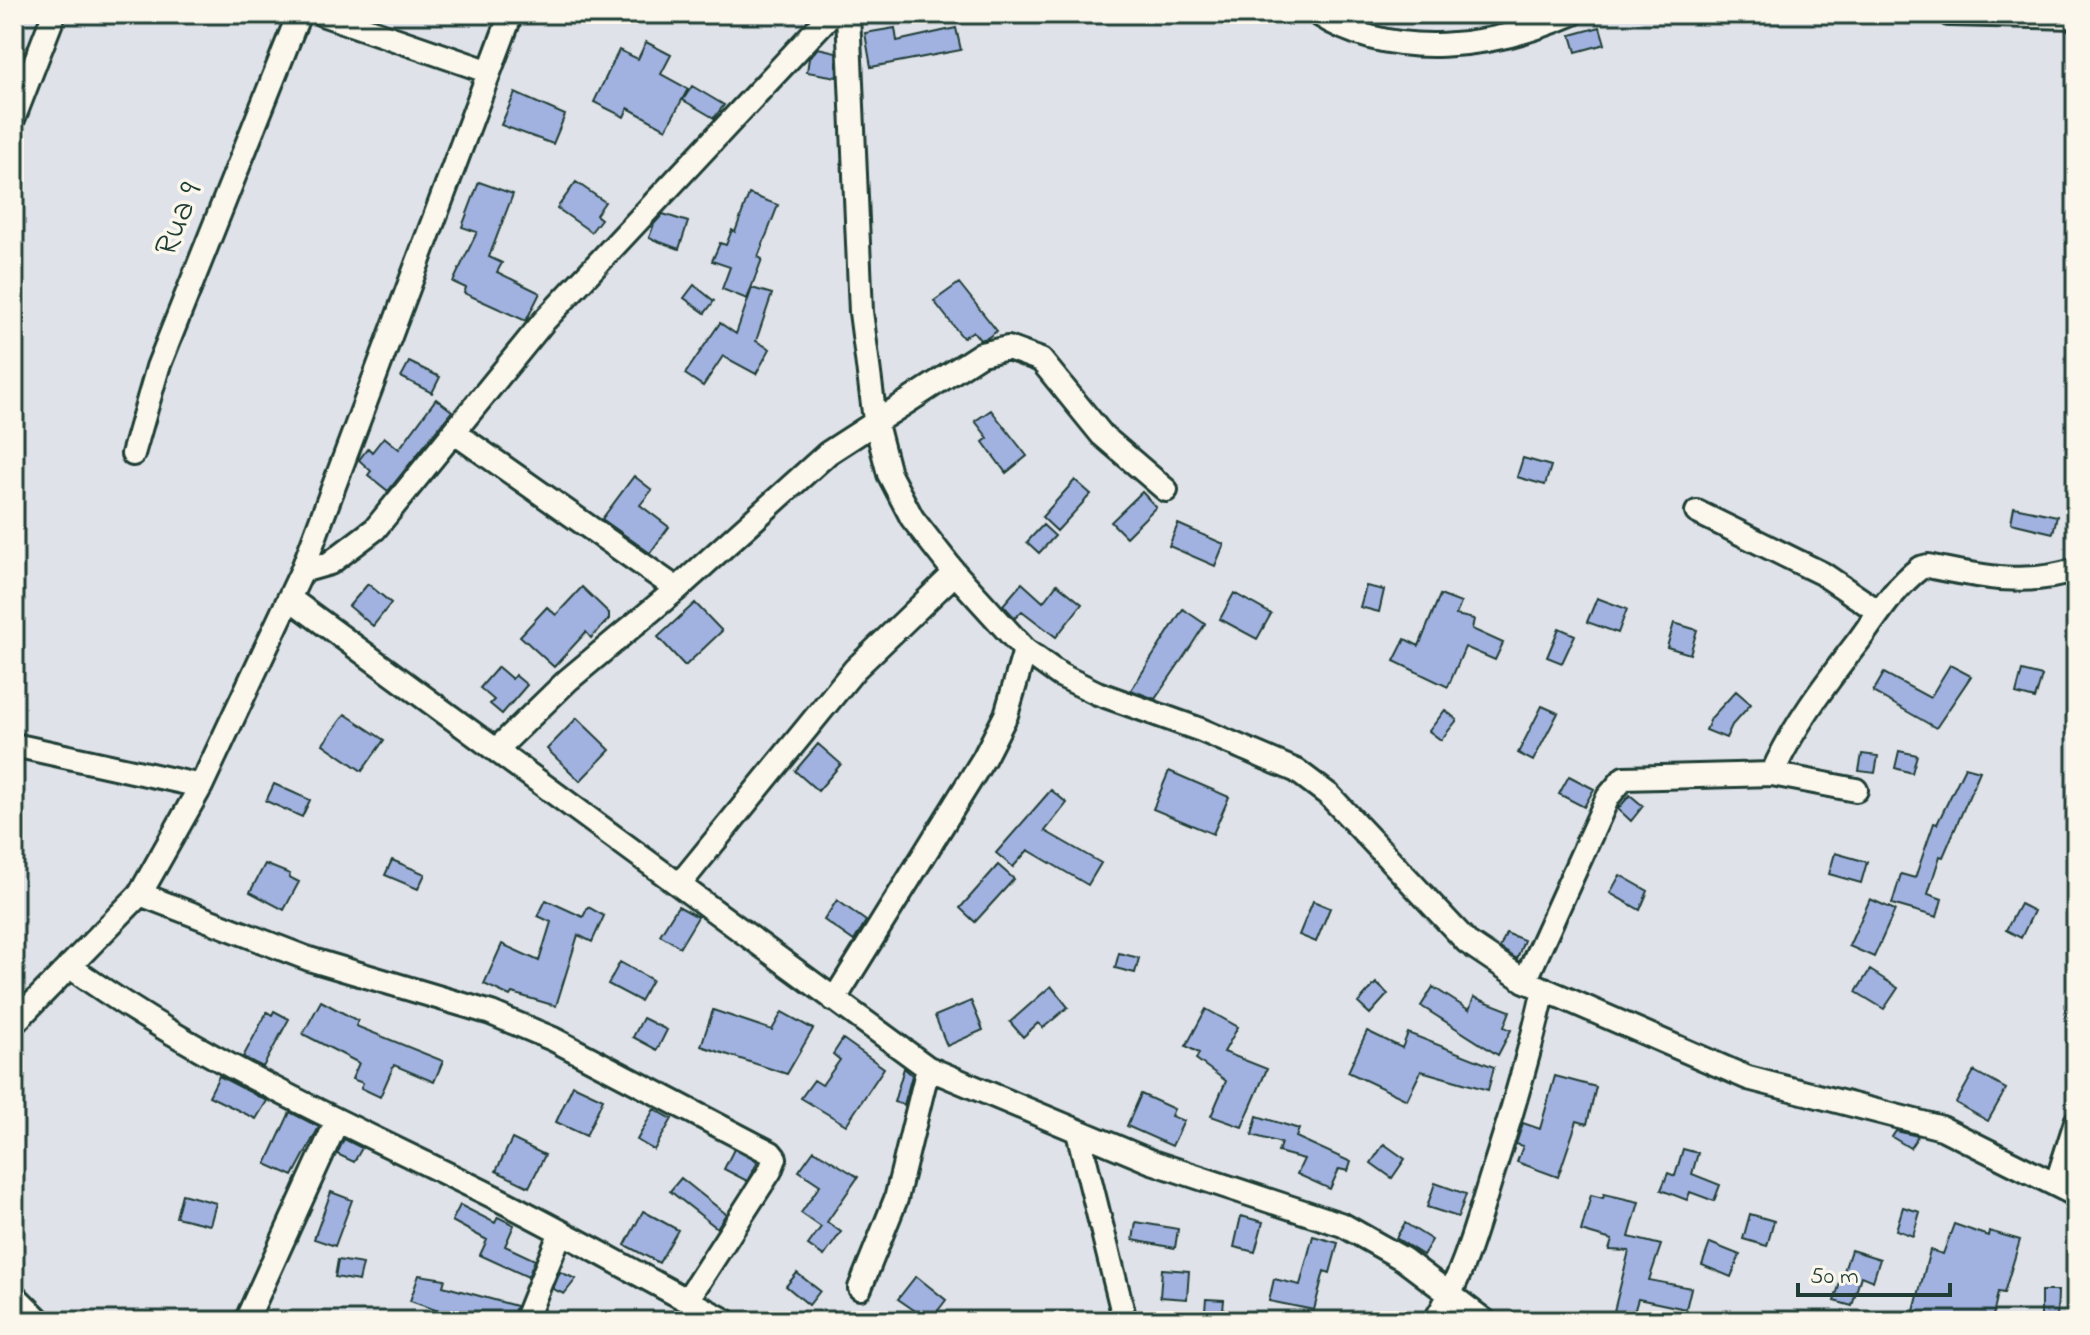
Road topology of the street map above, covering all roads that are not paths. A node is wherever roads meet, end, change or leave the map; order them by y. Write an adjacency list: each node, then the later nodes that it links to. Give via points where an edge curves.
1 (54, 14): 12 (street)
2 (299, 14): 15 (street, Rua 9, via 158,367)
3 (322, 14): 11 (street)
4 (511, 14): 11 (street)
5 (831, 14): 14 (street, via 544,321)
6 (848, 14): 13 (street, via 861,312)
7 (1318, 14): 8 (street, via 1365,38 1442,45 1489,41)
8 (1572, 14)
9 (1949, 14): 10 (street)
10 (2076, 17)
11 (487, 71): 19 (street)
12 (14, 117)
13 (875, 420): 16 (street, via 981,354 1008,348 1022,351 1041,360 1102,435); 20 (street, via 889,474 912,518); 21 (street, via 828,453)
14 (455, 433): 19 (street, via 375,529 330,563); 21 (street)
15 (133, 454)
16 (1166, 490)
17 (1697, 512): 23 (street, via 1823,574)
18 (2076, 570): 23 (street, via 1993,579 1928,566 1911,575)
19 (302, 571): 22 (street)
20 (955, 573): 24 (street); 30 (street, via 855,669)
21 (677, 589): 26 (street, via 568,680)
22 (289, 598): 26 (street); 28 (street)
23 (1879, 612): 27 (street, via 1788,739)
24 (1025, 650): 33 (street, via 1097,693 1297,771 1329,795 1467,942); 34 (street, via 1006,715 984,758)
25 (14, 745): 28 (street)
26 (496, 750): 30 (street)
27 (1772, 774): 29 (street); 33 (street, via 1630,776 1618,782)
28 (201, 786): 31 (street)
29 (1856, 790)
30 (679, 885): 34 (street)
31 (140, 894): 32 (street); 45 (street, via 309,959 491,1013 553,1039 771,1153 775,1158 770,1171)
32 (69, 966): 35 (street); 37 (street, via 173,1035)
33 (1534, 985): 40 (street, via 1748,1078 1942,1128); 44 (street, via 1527,1063)
34 (834, 1000): 36 (street)
35 (14, 1023)
36 (928, 1068): 39 (street); 42 (street, via 896,1199)
37 (337, 1121): 41 (street); 47 (street)
38 (2076, 1122): 40 (street)
39 (1078, 1132): 44 (street, via 1343,1225 1403,1259); 50 (street)
40 (2066, 1190)
41 (560, 1234): 45 (street); 48 (street)
42 (860, 1288)
43 (14, 1295): 46 (street)
44 (1450, 1296): 51 (street); 52 (street)
45 (687, 1300): 49 (street)
46 (40, 1321)
47 (246, 1321)
48 (525, 1321)
49 (726, 1321)
50 (1125, 1321)
51 (1435, 1321)
52 (1485, 1321)

